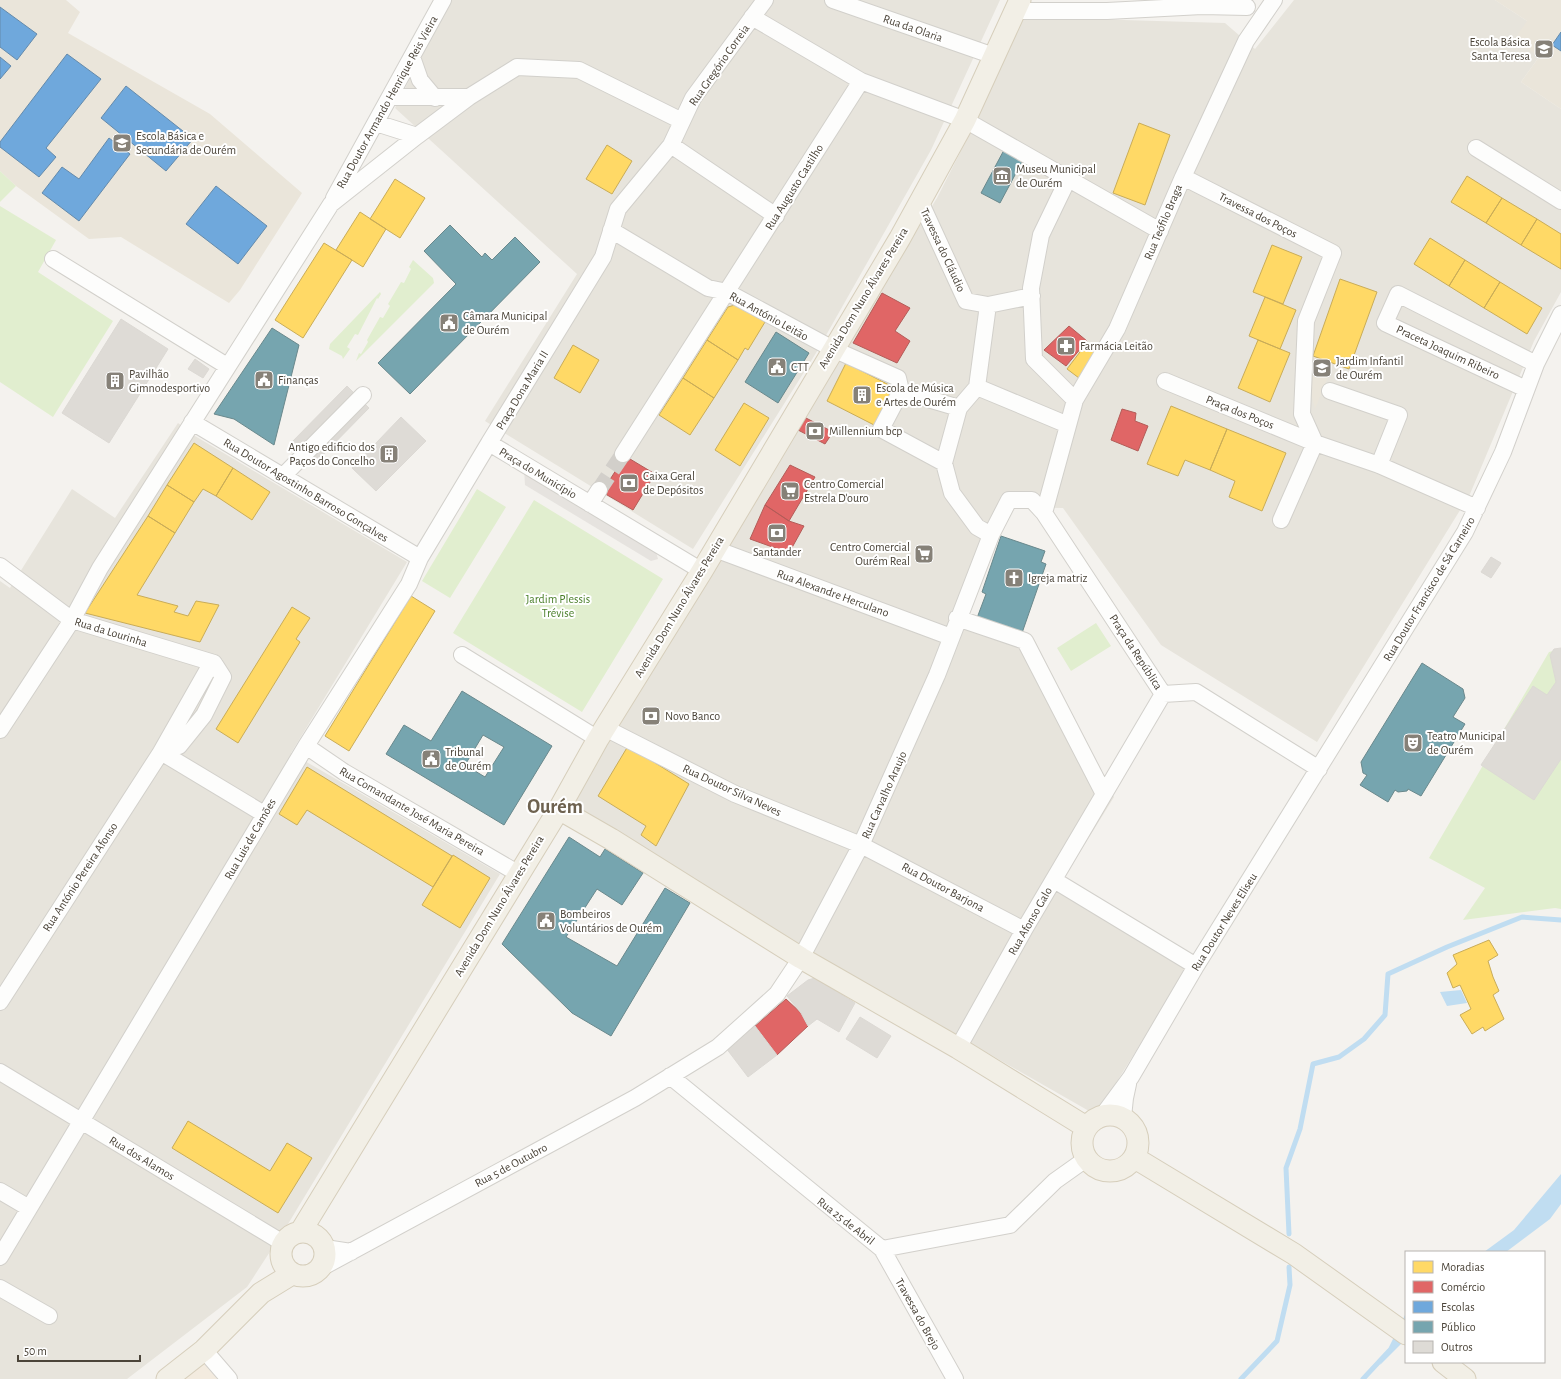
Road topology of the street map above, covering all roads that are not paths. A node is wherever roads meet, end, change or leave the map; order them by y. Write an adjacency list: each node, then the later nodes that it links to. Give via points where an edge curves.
1 (443, 0): 9 (street, Rua Doutor Armando Henrique Reis Vieira)
2 (765, 0): 7 (street, Rua Gregório Correia)
3 (833, 0): 10 (street, Rua da Olaria)
4 (1274, 0): 8 (street)
5 (1247, 4): 6 (street, via 1107,11); 8 (street)
6 (1017, 5): 10 (main road, Avenida Dom Nuno Álvares Pereira)
7 (752, 18): 11 (street); 16 (street, Rua Gregório Correia, via 693,98)
8 (1246, 41): 21 (street, Rua Teófilo Braga)
9 (412, 56): 12 (street, Rua Doutor Armando Henrique Reis Vieira); 14 (street, via 420,80)
10 (994, 56): 15 (main road, Avenida Dom Nuno Álvares Pereira)
11 (861, 81): 15 (street); 26 (street, Rua Augusto Castilho)
12 (390, 96): 14 (street); 17 (street, Rua Doutor Armando Henrique Reis Vieira)
13 (469, 97): 14 (street); 16 (street, via 517,67 579,70); 18 (street)
14 (435, 98)
15 (965, 120): 22 (street); 23 (main road, Avenida Dom Nuno Álvares Pereira)
16 (682, 121): 19 (street, Rua Gregório Correia)
17 (376, 123): 18 (street); 25 (street, Rua Doutor Armando Henrique Reis Vieira)
18 (417, 136): 25 (street)
19 (671, 145): 26 (street); 27 (street, Rua Gregório Correia, via 618,209)
20 (1476, 148): 24 (street)
21 (1182, 177): 28 (street, Rua Teófilo Braga); 48 (street, Travessa dos Poços, via 1333,253 1306,321 1302,414)
22 (1068, 179): 28 (street); 31 (street, via 1041,235 1031,288)
23 (920, 201): 32 (street, Travessa do Cláudio, via 966,301); 34 (main road, Avenida Dom Nuno Álvares Pereira)
24 (1561, 201)
25 (331, 204): 36 (street, Rua Doutor Armando Henrique Reis Vieira)
26 (776, 216): 30 (street, Rua Augusto Castilho)
27 (611, 230): 30 (street, Rua António Leitão, via 708,288); 47 (street, Praça Dona Maria II, via 603,257)
28 (1160, 231): 43 (street, Rua Teófilo Braga, via 1117,329)
29 (53, 259): 36 (street)
30 (728, 292): 34 (street, Rua António Leitão); 49 (street, Rua Augusto Castilho)
31 (1032, 296): 32 (street); 43 (street, via 1034,359)
32 (988, 304): 38 (street)
33 (1561, 314): 35 (street, Rua Doutor Francisco de Sá Carneiro)
34 (833, 350): 40 (street, Rua António Leitão, via 898,378); 59 (main road, Avenida Dom Nuno Álvares Pereira)
35 (1536, 364): 39 (street, Rua Doutor Francisco de Sá Carneiro); 39 (street, Praceta Joaquim Ribeiro, via 1398,294 1385,323)
36 (227, 366): 45 (street, Rua Doutor Armando Henrique Reis Vieira)
37 (1165, 381): 48 (street, Praça dos Poços)
38 (977, 387): 44 (street); 46 (street)
39 (1526, 389): 55 (street, Rua Doutor Francisco de Sá Carneiro, via 1503,452)
40 (901, 391): 44 (street); 50 (street, via 881,429)
41 (1330, 391): 51 (street, via 1399,415)
42 (363, 395): 52 (street)
43 (1075, 400): 46 (street, Rua Teófilo Braga)
44 (959, 408): 50 (street)
45 (192, 422): 52 (street, Rua Doutor Agostinho Barroso Gonçalves); 64 (street, Rua Doutor Armando Henrique Reis Vieira, via 100,568)
46 (1068, 426): 56 (street, Rua Teófilo Braga)
47 (489, 443): 54 (street, Praça do Município); 60 (street, Praça do Município)
48 (1315, 443): 51 (street, Praça dos Poços); 57 (street)
49 (622, 454)
50 (944, 463): 58 (street, via 952,493 977,527)
51 (1379, 466): 55 (street, Praça dos Poços)
52 (284, 476): 60 (street, Rua Doutor Agostinho Barroso Gonçalves)
53 (599, 490): 54 (street)
54 (590, 504): 62 (street, Praça do Município)
55 (1477, 508): 73 (street, Rua Doutor Francisco de Sá Carneiro, via 1465,532)
56 (1044, 513): 58 (street, Rua Carvalho Araujo, via 1032,500 1009,500); 68 (street, Praça da República)
57 (1280, 520)
58 (991, 535): 63 (street, Rua Carvalho Araujo)
59 (715, 549): 62 (main road, Avenida Dom Nuno Álvares Pereira); 65 (street, Rua Alexandre Herculano)
60 (420, 558): 71 (street, Rua Luis de Camões, via 409,584)
61 (0, 566): 64 (street, Rua da Lourinha)
62 (702, 571): 70 (main road, Avenida Dom Nuno Álvares Pereira)
63 (957, 618): 65 (street, Rua Carvalho Araujo); 74 (street, via 1024,641)
64 (72, 620): 67 (street, Rua da Lourinha); 69 (street, Rua Doutor Armando Henrique Reis Vieira)
65 (951, 637): 77 (street, Rua Carvalho Araujo, via 937,675)
66 (462, 655): 70 (street, Rua Doutor Silva Neves)
67 (214, 663): 72 (street, Rua António Pereira Afonso, via 206,671)
68 (1163, 694): 73 (street, via 1196,692); 74 (street, Praça da República)
69 (0, 730)
70 (602, 733): 75 (main road, Avenida Dom Nuno Álvares Pereira); 77 (street, Rua Doutor Silva Neves, via 735,794)
71 (306, 746): 76 (street, Rua Luis de Camões); 78 (street, Rua Comandante José Maria Pereira, via 344,772)
72 (161, 752): 76 (street); 83 (street, Rua António Pereira Afonso)
73 (1319, 769): 82 (street, Rua Doutor Neves Eliseu)
74 (1104, 794): 79 (street, Rua Afonso Galo)
75 (559, 809): 78 (main road, Avenida Dom Nuno Álvares Pereira); 81 (main road)
76 (264, 814): 88 (street, Rua Luis de Camões)
77 (861, 845): 80 (street, Rua Doutor Barjona); 81 (street, Rua Carvalho Araujo)
78 (519, 874): 94 (main road, Avenida Dom Nuno Álvares Pereira, via 318,1204)
79 (1054, 880): 80 (street, Rua Afonso Galo); 82 (street)
80 (1024, 930): 84 (street, Rua Afonso Galo)
81 (801, 958): 84 (main road); 86 (street, Rua Carvalho Araujo, via 777,994 718,1047)
82 (1196, 966): 87 (street, Rua Doutor Neves Eliseu, via 1130,1077 1125,1098)
83 (0, 1002)
84 (958, 1048): 89 (main road)
85 (0, 1072): 88 (street, Rua dos Alamos)
86 (670, 1076): 95 (street, Rua 25 de Abril); 96 (street, Rua 5 de Outubro, via 635,1098)
87 (1113, 1116): 89 (main road); 90 (main road, via 1135,1127 1139,1143)
88 (81, 1121): 93 (street, Rua Luis de Camões); 98 (street, Rua dos Alamos)
89 (1086, 1127): 91 (main road, via 1081,1143)
90 (1135, 1158): 91 (main road, via 1120,1171 1101,1171); 102 (main road, via 1294,1254)
91 (1086, 1159): 95 (street, Rua 25 de Abril, via 1055,1181 1010,1225)
92 (0, 1191): 93 (street)
93 (29, 1208): 97 (street, Rua Luis de Camões)
94 (315, 1239): 96 (street); 98 (main road, via 294,1233); 99 (main road, via 325,1255)
95 (882, 1249): 107 (street, Travessa do Brejo)
96 (351, 1252): 99 (street, Rua 5 de Outubro)
97 (0, 1257)
98 (286, 1258): 99 (main road, via 306,1276); 103 (main road, via 261,1293)
99 (319, 1269)
100 (0, 1288): 101 (street)
101 (49, 1316)
102 (1405, 1333)
103 (204, 1350): 105 (main road); 106 (street)
104 (1444, 1363): 108 (main road)
105 (167, 1379)
106 (229, 1379)
107 (955, 1379)
108 (1465, 1379)

